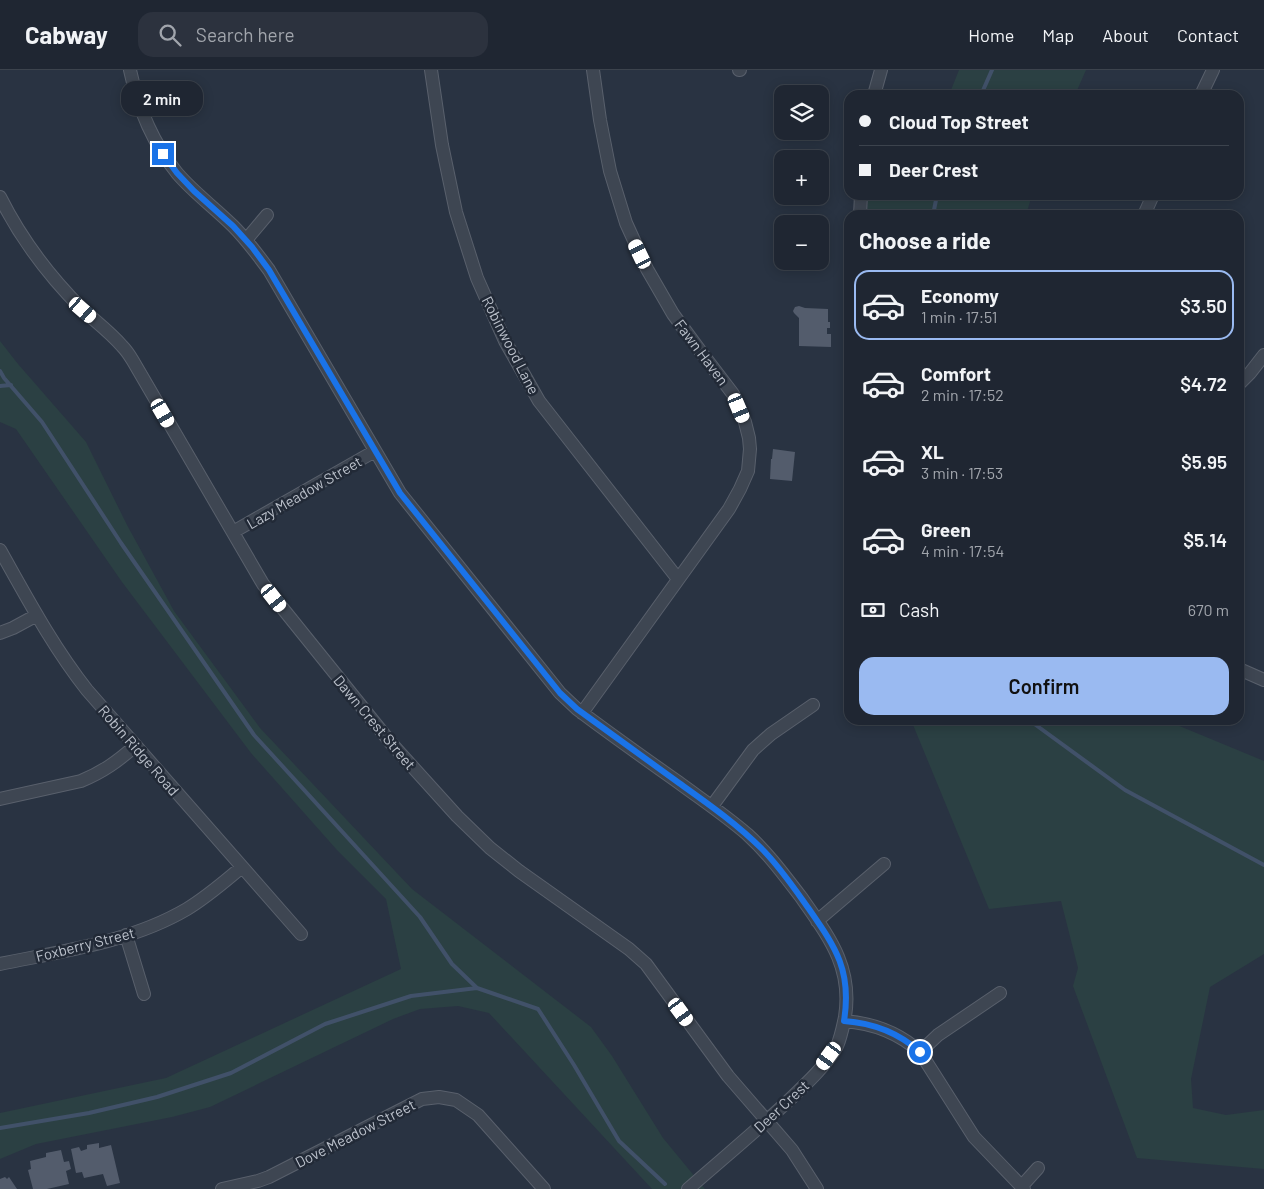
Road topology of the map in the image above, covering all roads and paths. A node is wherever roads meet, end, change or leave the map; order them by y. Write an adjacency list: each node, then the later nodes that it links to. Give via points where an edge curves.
1 (130, 70): 10 (street, Deer Crest, via 142,112 163,154 194,191)
2 (431, 70): 16 (street, Robinwood Lane, via 456,212 477,278 505,341 539,401)
3 (592, 70): 16 (street, Fawn Haven, via 608,163 626,223 673,314 733,394 749,438 748,471 740,489)
4 (881, 70): 6 (street)
5 (1213, 70): 7 (street)
6 (875, 90)
7 (1203, 90)
8 (0, 196): 14 (street, Dawn Crest Street, via 30,249 54,280 122,346 133,361)
9 (268, 216): 10 (street)
10 (246, 240): 13 (street, Deer Crest, via 269,270)
11 (1264, 355): 12 (street)
12 (1244, 379)
13 (375, 451): 14 (street, Lazy Meadow Street); 22 (street, Deer Crest, via 400,493 560,693)
14 (233, 532): 36 (street, Dawn Crest Street, via 263,584 391,743 457,816 519,871 629,948 646,964 728,1076)
15 (0, 550): 17 (street, Robin Ridge Road)
16 (678, 579): 22 (street, Fawn Haven)
17 (37, 615): 18 (street); 23 (street, Robin Ridge Road, via 69,667)
18 (0, 632)
19 (1244, 671): 20 (street)
20 (1264, 680)
21 (813, 705): 25 (street, via 753,750)
22 (582, 713): 25 (street, Deer Crest)
23 (135, 746): 24 (street, via 112,765 81,781); 27 (street, Robin Ridge Road)
24 (0, 799)
25 (712, 806): 28 (street, Deer Crest, via 764,850)
26 (884, 864): 28 (street)
27 (242, 867): 29 (street, Robin Ridge Road); 30 (street, Foxberry Street, via 187,909)
28 (817, 921): 34 (street, Deer Crest, via 842,964 846,987)
29 (300, 934)
30 (126, 935): 31 (street, Foxberry Street, via 94,945); 33 (street)
31 (0, 964)
32 (1000, 993): 35 (street, via 938,1035)
33 (144, 994)
34 (844, 1021): 35 (street, via 878,1027 909,1042); 36 (street, Deer Crest, via 837,1046 822,1066)
35 (920, 1052): 38 (street, via 974,1137)
36 (767, 1120): 41 (street, Deer Crest); 42 (street, Dawn Crest Street, via 792,1150)
37 (1038, 1168): 38 (street)
38 (1022, 1188)
39 (222, 1189): 40 (street, Dove Meadow Street, via 269,1177 422,1099 439,1097 456,1100 478,1115)
40 (544, 1189)
41 (688, 1189)
42 (817, 1189)

